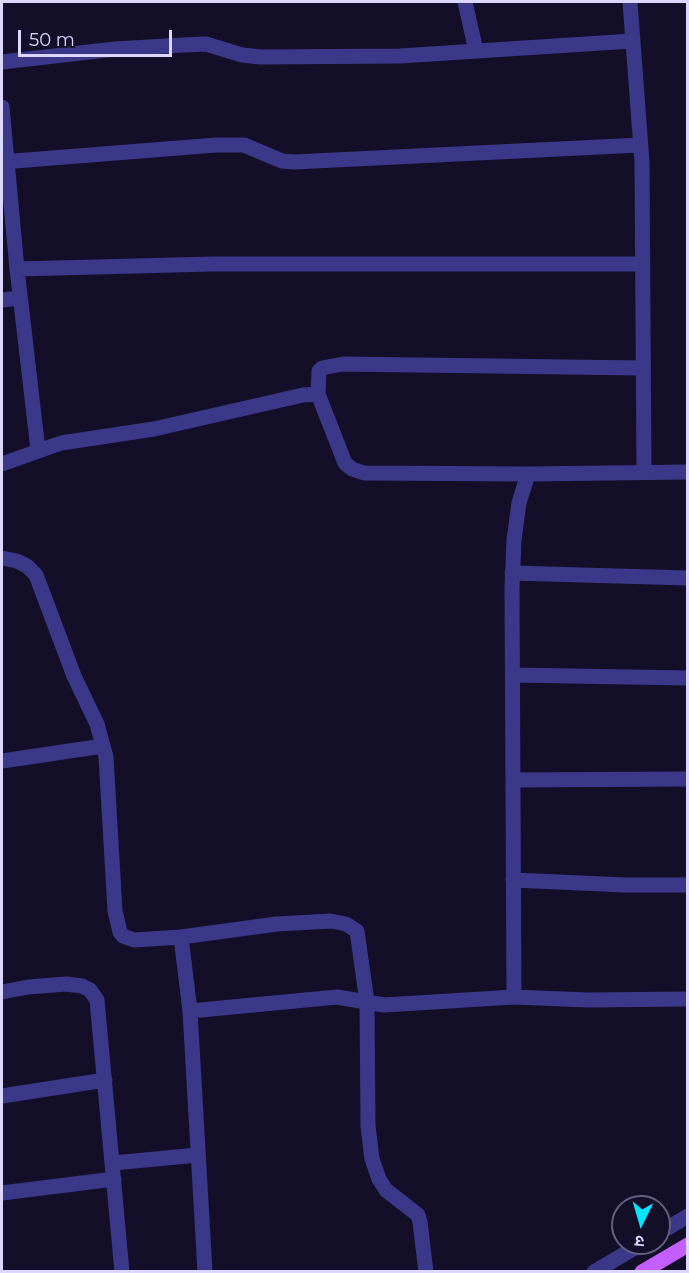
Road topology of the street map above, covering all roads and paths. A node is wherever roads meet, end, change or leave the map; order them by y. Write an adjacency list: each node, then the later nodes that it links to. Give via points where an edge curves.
1 (465, 2): 4 (street)
2 (630, 2): 3 (street)
3 (632, 41): 4 (street); 7 (street)
4 (476, 51): 5 (street, via 261,57 206,44 115,49)
5 (2, 62)
6 (2, 107): 8 (street)
7 (640, 145): 8 (street, via 294,162 244,146 216,145); 9 (street)
8 (4, 162): 10 (street)
9 (643, 264): 10 (street, via 213,264); 13 (street)
10 (17, 269): 11 (street)
11 (21, 298): 12 (street); 15 (street)
12 (2, 300)
13 (642, 368): 14 (street, via 343,364 319,370); 17 (street)
14 (318, 393): 15 (street, via 154,429 61,442); 19 (street, via 345,463 352,469 364,473)
15 (38, 450): 16 (street)
16 (2, 464)
17 (644, 472): 18 (street); 19 (street)
18 (687, 472)
19 (528, 474): 21 (street, via 518,513)
20 (2, 558): 25 (street, via 27,566 36,575)
21 (512, 573): 22 (street); 23 (street)
22 (687, 578)
23 (513, 675): 24 (street); 28 (street)
24 (687, 678)
25 (103, 746): 26 (street); 31 (street, via 115,911 120,932 134,940)
26 (2, 761)
27 (687, 779): 28 (street)
28 (513, 780): 29 (street)
29 (513, 880): 30 (street); 33 (street)
30 (687, 885)
31 (181, 937): 35 (street, via 277,924 346,924 357,931); 36 (street)
32 (2, 992): 37 (street, via 66,984 90,990 97,1000)
33 (514, 997): 34 (street); 35 (street, via 384,1005)
34 (687, 999)
35 (367, 1002): 36 (street, via 337,997); 49 (street, via 372,1159 386,1190 418,1215)
36 (190, 1011): 39 (street)
37 (105, 1080): 38 (street); 40 (street)
38 (2, 1096)
39 (198, 1155): 40 (street); 48 (street)
40 (113, 1163): 41 (street)
41 (114, 1179): 42 (street); 47 (street)
42 (2, 1193)
43 (687, 1216): 44 (street)
44 (671, 1226)
45 (687, 1245): 51 (main road)
46 (623, 1255): 50 (street)
47 (122, 1272)
48 (205, 1272)
49 (426, 1272)
50 (594, 1272)
51 (642, 1272)

